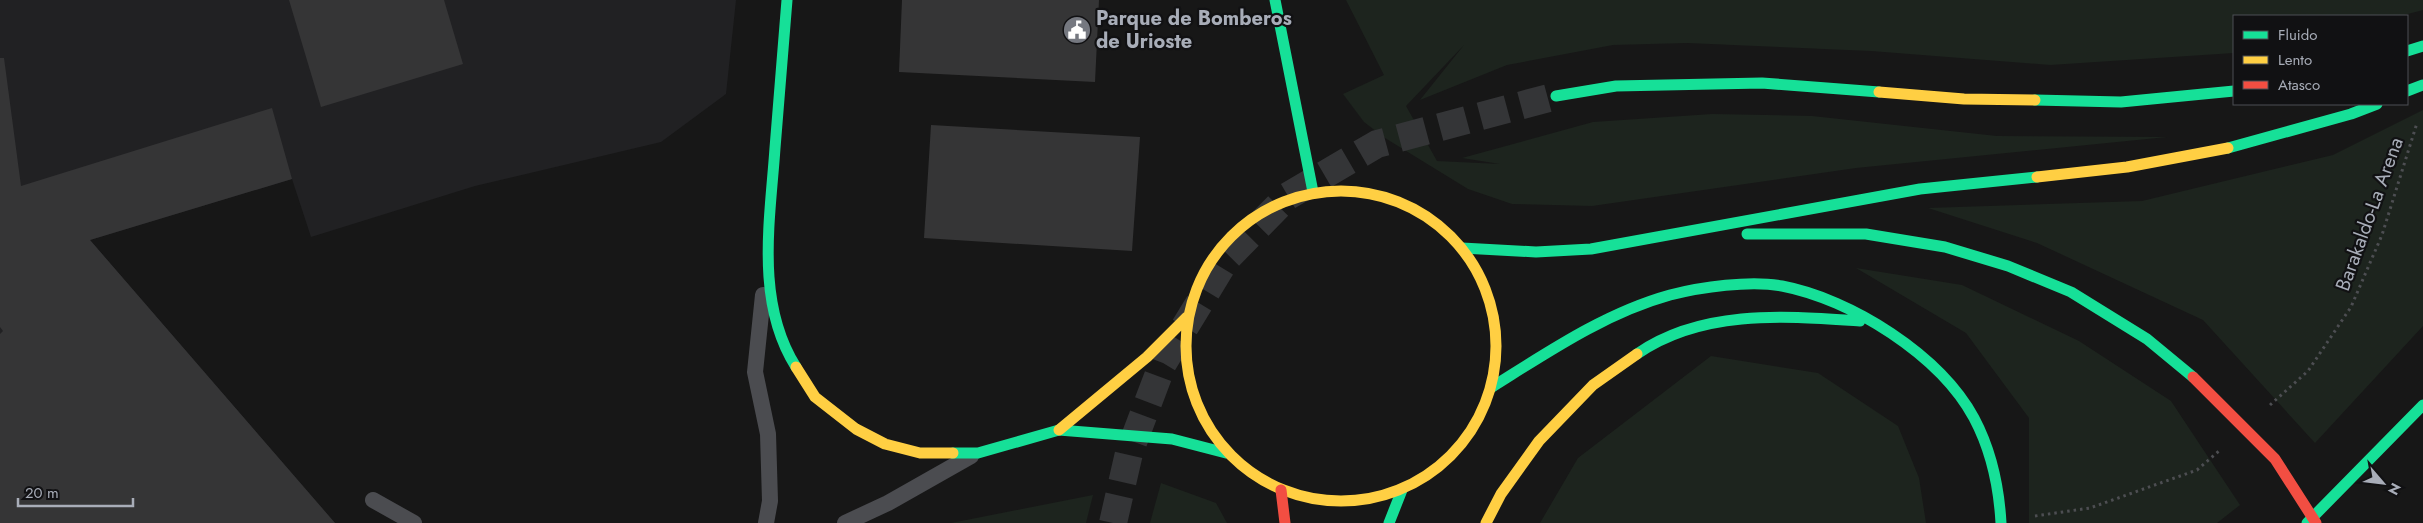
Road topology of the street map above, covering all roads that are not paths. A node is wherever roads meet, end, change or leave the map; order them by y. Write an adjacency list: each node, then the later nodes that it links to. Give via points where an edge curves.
1 (787, 0): 13 (main road)
2 (1275, 0): 10 (main road)
3 (2423, 46): 4 (main road)
4 (2408, 51)
5 (2423, 85): 7 (main road)
6 (2233, 90): 8 (main road, via 2112,102 1964,99 1762,83 1616,86)
7 (2408, 91)
8 (1556, 96)
9 (2374, 105): 11 (main road, via 2246,144 2136,165 1920,189)
10 (1313, 192): 12 (main road, via 1337,189 1364,191 1400,202 1432,220); 14 (main road, via 1272,206 1234,233 1205,270)
11 (1650, 237): 12 (main road, via 1564,252); 32 (main road, via 1866,234 1945,246 2008,266 2070,292 2148,339 2200,383 2275,459)
12 (1462, 248): 16 (main road, via 1479,275 1494,315 1497,354)
13 (767, 256): 19 (main road, via 774,314 788,354 815,397 856,429 885,444 920,453); 25 (lane, via 755,372 768,434 770,501)
14 (1187, 317): 18 (main road, via 1147,357); 20 (main road, via 1184,354 1190,387 1204,421)
15 (1871, 322): 16 (main road, via 1829,300 1781,285 1700,289 1633,306 1568,339); 29 (main road, via 1778,316 1711,322 1651,345 1593,385 1538,441 1501,494); 30 (main road, via 1921,355 1966,405 1987,449 2000,501)
16 (1492, 387): 22 (main road, via 1476,426 1442,466)
17 (2423, 405): 31 (main road)
18 (1059, 430): 19 (main road); 20 (main road, via 1172,438)
19 (978, 453): 26 (lane)
20 (1226, 453): 21 (main road, via 1247,471)
21 (1281, 490): 22 (main road, via 1319,501 1360,501); 27 (main road)
22 (1402, 490): 28 (main road)
23 (373, 500): 24 (lane)
24 (414, 523)
25 (766, 523)
26 (845, 523)
27 (1285, 523)
28 (1389, 523)
29 (1486, 523)
30 (2001, 523)
31 (2307, 523)
32 (2316, 523)

